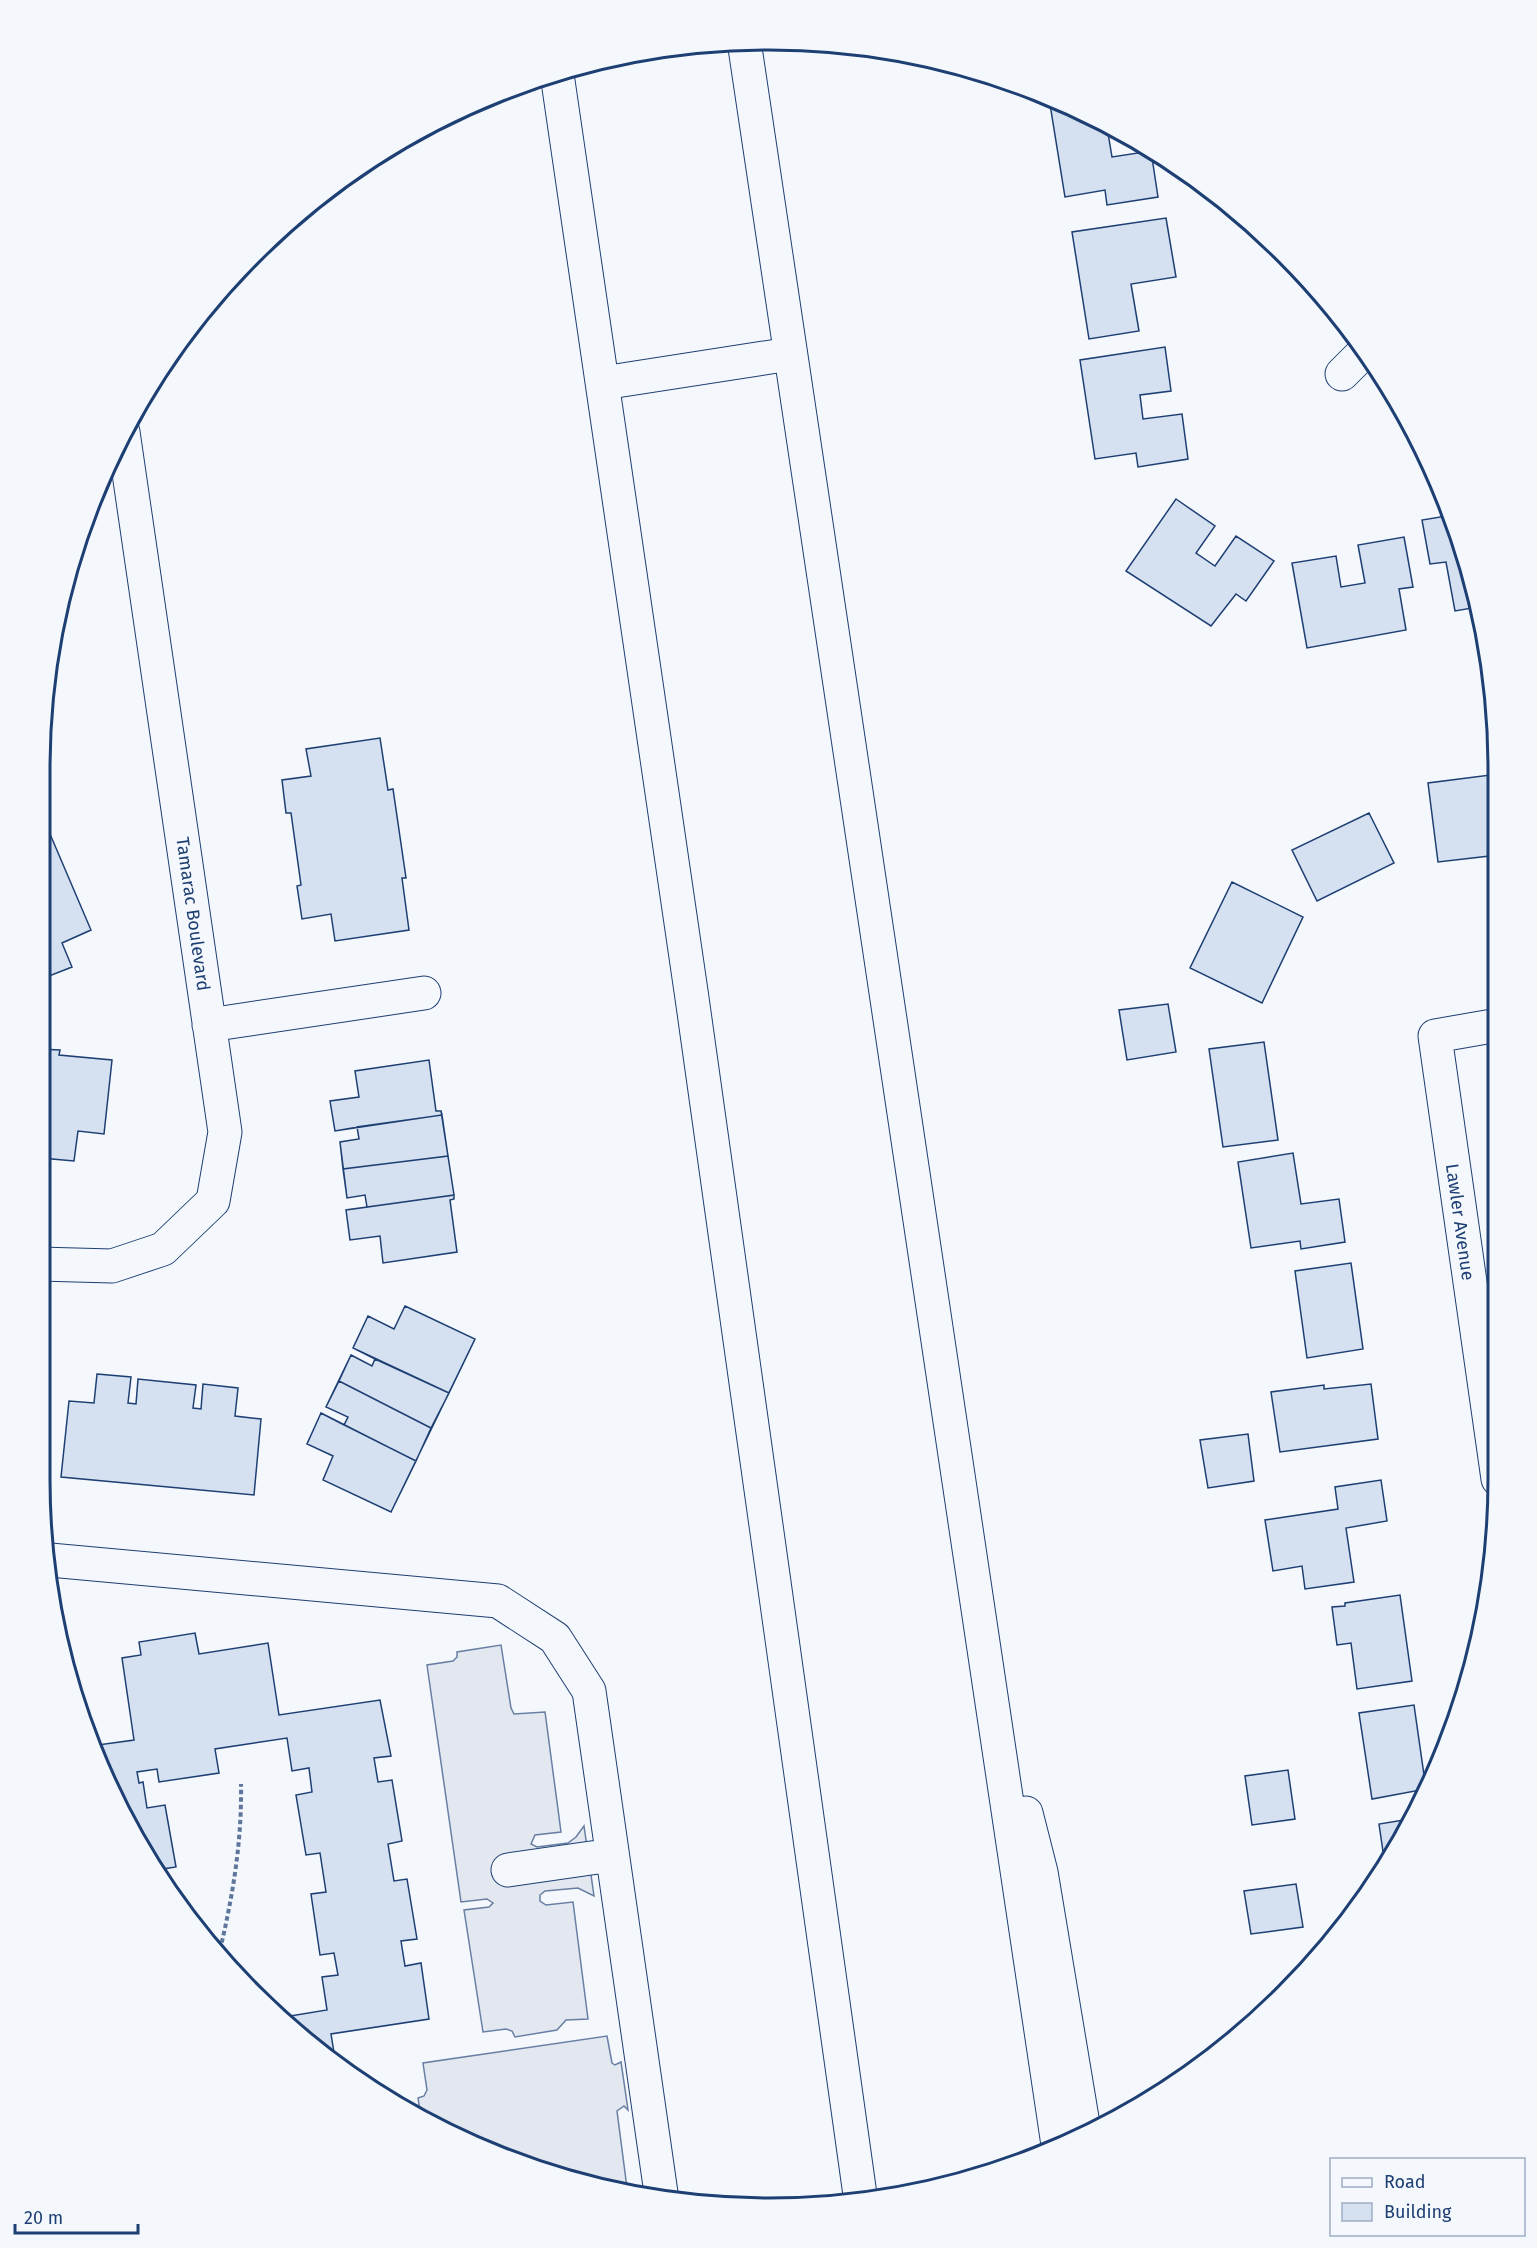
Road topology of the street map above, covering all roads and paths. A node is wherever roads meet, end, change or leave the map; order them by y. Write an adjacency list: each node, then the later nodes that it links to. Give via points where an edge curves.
1 (745, 50): 3 (main road)
2 (558, 81): 4 (main road)
3 (790, 354): 4 (main road); 12 (main road)
4 (603, 383): 20 (main road)
5 (125, 448): 7 (main road, Tamarac Boulevard)
6 (424, 993): 7 (main road)
7 (209, 1025): 9 (main road, Tamarac Boulevard, via 225,1132 213,1201 163,1249 112,1266)
8 (1488, 1027): 10 (main road, Lawler Avenue, via 1435,1036)
9 (50, 1264)
10 (1488, 1409)
11 (55, 1560): 14 (main road, via 498,1601 555,1638 589,1691)
12 (979, 1629): 17 (main road, via 1041,1872); 18 (main road)
13 (241, 1784): 16 (path, via 242,1832)
14 (612, 1855): 15 (main road); 19 (main road)
15 (508, 1870)
16 (220, 1945)
17 (1083, 2126)
18 (1057, 2138)
19 (661, 2190)
20 (860, 2192)

